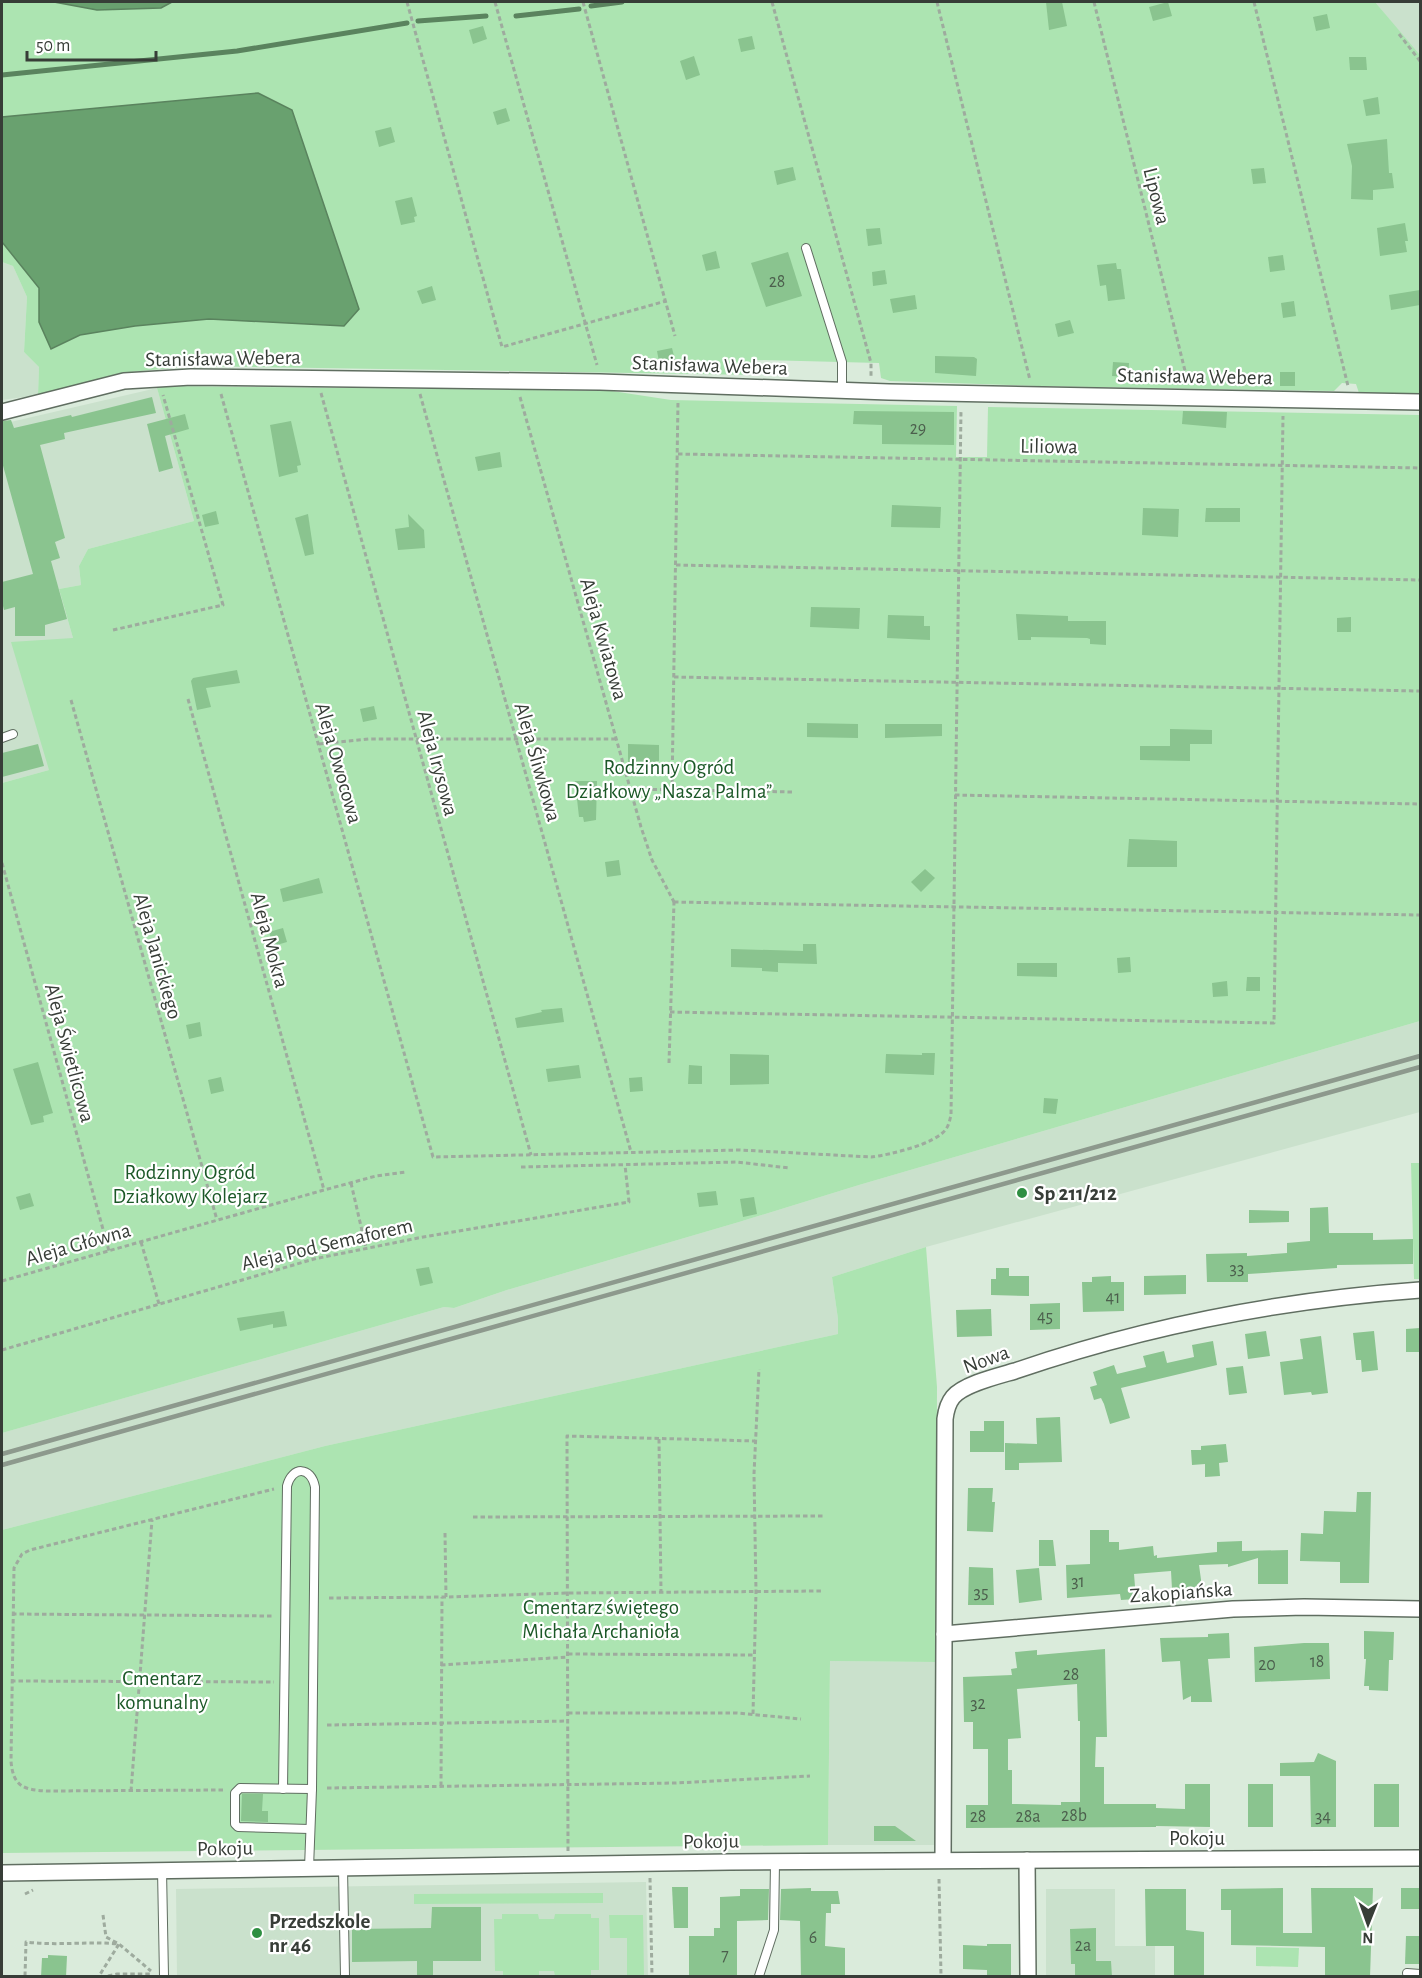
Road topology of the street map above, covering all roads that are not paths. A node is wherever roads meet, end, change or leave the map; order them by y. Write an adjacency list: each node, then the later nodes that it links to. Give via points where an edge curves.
1 (806, 248): 2 (lane, via 842,362)
2 (842, 390): 3 (street, Stanisława Webera); 4 (street, Stanisława Webera, via 600,382 161,377 124,381)
3 (1420, 402)
4 (3, 408)
5 (13, 734): 6 (lane)
6 (2, 738)
7 (1420, 1290): 9 (street, Nowa, via 1302,1303 1142,1332 962,1389 947,1407 945,1419)
8 (1420, 1609): 9 (street, Zakopiańska, via 1233,1609)
9 (944, 1634): 14 (street, Nowa)
10 (283, 1789): 11 (lane); 11 (lane, via 287,1486 294,1473 303,1471 314,1479 315,1487); 12 (lane, via 237,1790 235,1824)
11 (312, 1789): 12 (lane)
12 (310, 1829): 17 (lane)
13 (1420, 1858): 15 (street, Pokoju)
14 (943, 1860): 15 (street, Pokoju); 16 (street, Pokoju)
15 (1027, 1860): 26 (street)
16 (775, 1862): 18 (street, Pokoju); 25 (lane, via 774,1930)
17 (309, 1868): 18 (street, Pokoju); 19 (street, Pokoju)
18 (343, 1868): 24 (lane)
19 (162, 1870): 20 (street, Pokoju); 23 (lane)
20 (2, 1873)
21 (1407, 1973): 22 (lane)
22 (1420, 1974)
23 (164, 1977)
24 (345, 1977)
25 (759, 1977)
26 (1028, 1977)

